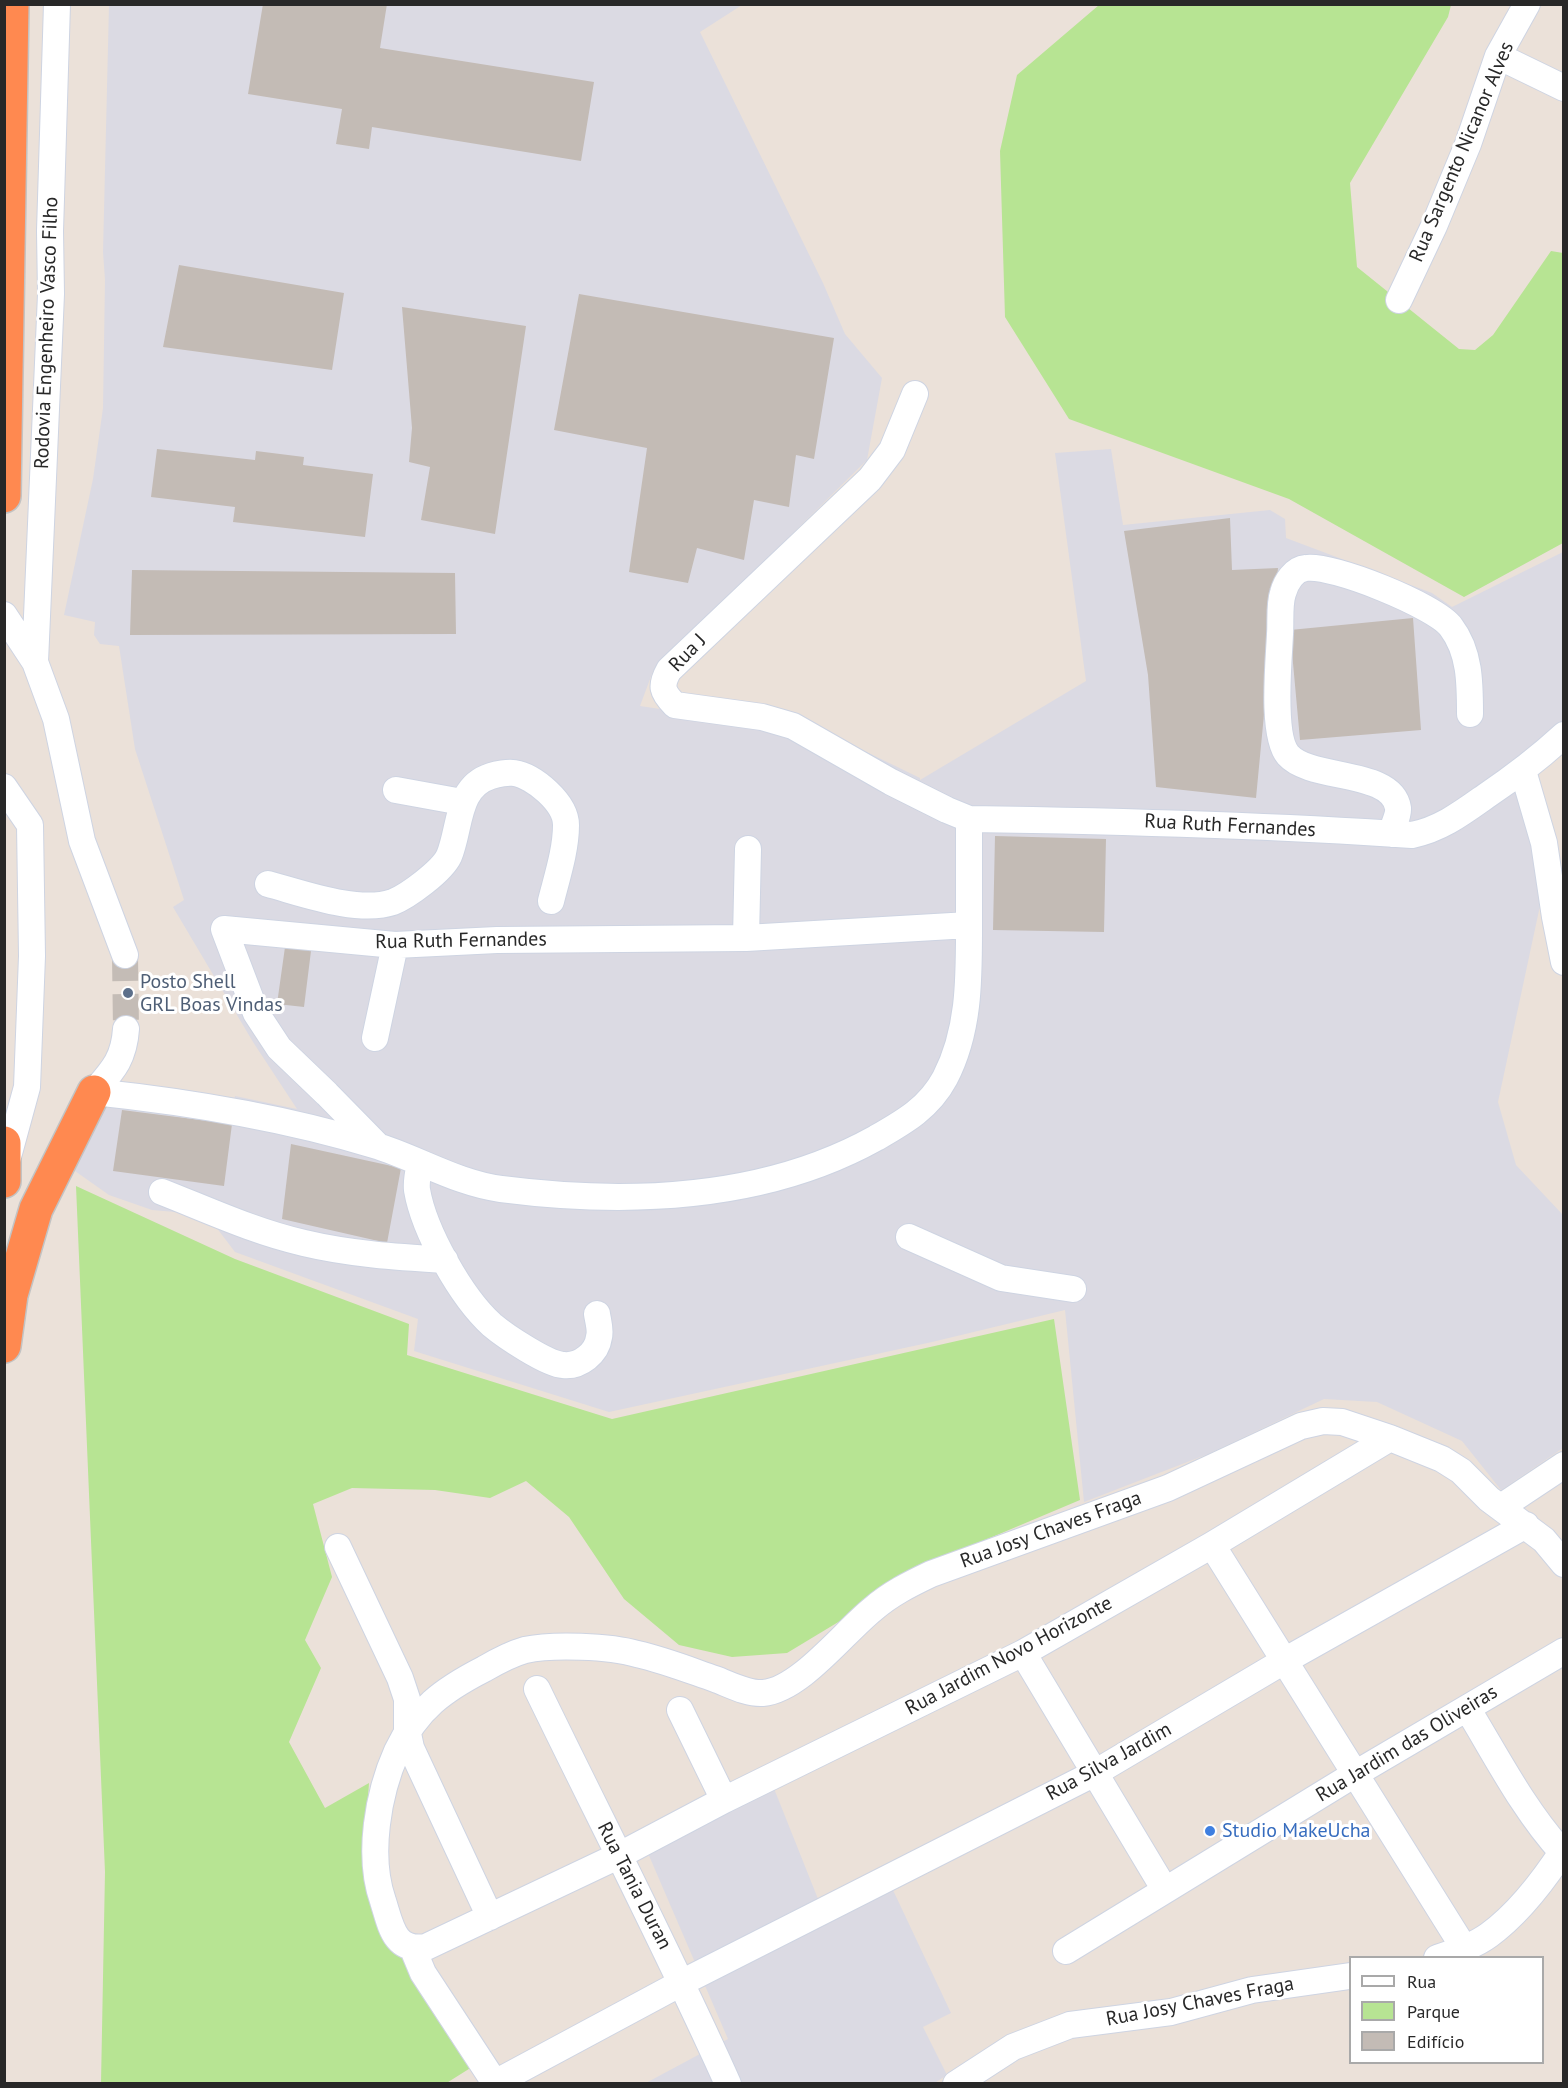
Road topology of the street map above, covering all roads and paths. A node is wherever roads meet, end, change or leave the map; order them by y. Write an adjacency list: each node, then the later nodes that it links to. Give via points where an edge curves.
1 (12, 4): 8 (highway, Rodovia Engenheiro Vasco Filho)
2 (57, 4): 10 (street, Rodovia Engenheiro Vasco Filho, via 51,294)
3 (1527, 4): 4 (street, Rua Sargento Nicanor Alves)
4 (1498, 56): 5 (street); 6 (street, Rua Sargento Nicanor Alves, via 1468,144)
5 (1563, 88)
6 (1399, 300)
7 (915, 394): 17 (street, Rua J, via 892,450 870,478 669,670 663,682 664,691 675,705 762,717 793,726 891,782)
8 (4, 496)
9 (4, 615): 10 (street)
10 (35, 662): 25 (street, via 56,719 82,841)
11 (1470, 714): 18 (street, via 1465,655 1449,624 1382,588 1336,571 1307,567 1289,579 1282,594 1277,689 1287,754 1302,765 1383,788 1394,797 1398,809)
12 (1563, 735): 13 (street, Rua Ruth Fernandes)
13 (1523, 771): 18 (street, Rua Ruth Fernandes, via 1430,832); 26 (street, via 1544,843)
14 (4, 787): 33 (street, via 30,825 32,956 27,1087)
15 (396, 790): 16 (street)
16 (462, 802): 20 (street, via 448,858 421,886 392,902 365,906); 21 (street, via 472,787 490,776 513,772 538,783 555,800 566,822)
17 (969, 819): 18 (street, Rua Ruth Fernandes, via 1131,821); 22 (street, Rua Ruth Fernandes)
18 (1391, 834)
19 (748, 849): 23 (street)
20 (267, 884)
21 (551, 901)
22 (969, 925): 23 (street, Rua Ruth Fernandes); 32 (street, Rua Ruth Fernandes, via 966,1010 961,1039 944,1079 923,1109 855,1150 758,1183 637,1198 498,1189)
23 (746, 938): 24 (street, Rua Ruth Fernandes)
24 (395, 945): 28 (street); 31 (street, Rua Ruth Fernandes, via 224,929 256,1013 279,1048)
25 (125, 956)
26 (1563, 962)
27 (126, 1029): 29 (street, via 125,1047 117,1065)
28 (375, 1038)
29 (94, 1092): 31 (street, Rua Ruth Fernandes, via 179,1101 261,1116); 40 (highway, via 36,1209 11,1295)
30 (4, 1143): 33 (highway)
31 (377, 1146): 32 (street, Rua Ruth Fernandes)
32 (420, 1163): 37 (street, via 417,1188 423,1213)
33 (5, 1170): 34 (highway)
34 (4, 1181)
35 (162, 1192): 37 (street, via 302,1243 364,1255)
36 (909, 1237): 38 (street, via 1000,1278)
37 (445, 1260): 39 (street, via 469,1300 493,1325 532,1352 563,1365 578,1363 593,1353 600,1336)
38 (1073, 1289)
39 (597, 1314)
40 (4, 1346)
41 (1390, 1438): 43 (street, Rua Josy Chaves Fraga, via 1442,1459); 45 (street, Rua Jardim Novo Horizonte); 54 (street, Rua Josy Chaves Fraga, via 1342,1422 1301,1426 1168,1488 931,1574 888,1596 801,1676 778,1689 762,1693 742,1689 635,1653 565,1646 524,1650 460,1681 433,1700)
42 (1563, 1465): 43 (street)
43 (1501, 1507): 44 (street, Rua Josy Chaves Fraga)
44 (1526, 1525): 47 (street, Rua Josy Chaves Fraga); 50 (street, Rua Silva Jardim)
45 (1212, 1545): 49 (street, Rua Jardim Novo Horizonte); 50 (street)
46 (338, 1547): 54 (street, via 400,1678 407,1699)
47 (1563, 1564)
48 (1563, 1651): 52 (street, Rua Jardim das Oliveiras)
49 (1023, 1653): 55 (street); 57 (street, Rua Jardim Novo Horizonte)
50 (1284, 1661): 55 (street, Rua Silva Jardim); 56 (street)
51 (537, 1689): 59 (street, Rua Tania Duran)
52 (1467, 1708): 56 (street, Rua Jardim das Oliveiras); 58 (street, via 1527,1807)
53 (680, 1710): 57 (street)
54 (407, 1729): 61 (street, via 411,1748); 63 (street, via 383,1789 376,1864 379,1891 396,1935 403,1945)
55 (1094, 1774): 60 (street); 67 (street, Rua Silva Jardim)
56 (1355, 1774): 60 (street, Rua Jardim das Oliveiras); 62 (street)
57 (724, 1800): 59 (street, Rua Jardim Novo Horizonte)
58 (1563, 1851): 62 (street, via 1516,1910 1488,1935)
59 (618, 1856): 61 (street, Rua Jardim Novo Horizonte); 67 (street, Rua Tania Duran)
60 (1165, 1890): 64 (street, Rua Jardim das Oliveiras)
61 (490, 1917): 63 (street, Rua Jardim Novo Horizonte, via 426,1947)
62 (1464, 1948): 65 (street)
63 (413, 1949): 68 (street, via 423,1973)
64 (1066, 1951)
65 (1442, 1956)
66 (1349, 1976): 70 (street, Rua Josy Chaves Fraga, via 1252,1990 1171,2012 1070,2025 1013,2047)
67 (683, 1982): 68 (street, Rua Silva Jardim); 69 (street, Rua Tania Duran)
68 (495, 2083)
69 (728, 2084)
70 (956, 2084)

